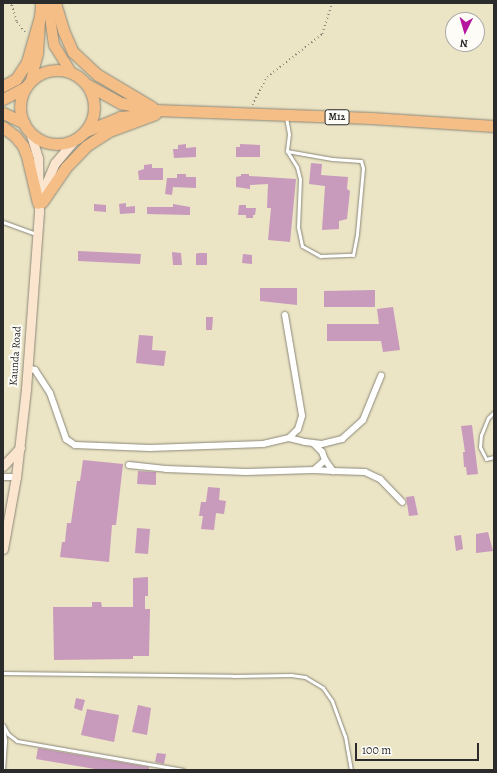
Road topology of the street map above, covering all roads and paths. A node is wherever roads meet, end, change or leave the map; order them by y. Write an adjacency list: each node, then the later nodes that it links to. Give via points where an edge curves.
1 (7, 3): 6 (path, via 12,5 17,22 29,37)
2 (48, 3): 7 (main road, via 54,45)
3 (55, 3): 12 (highway, via 73,52 98,75)
4 (332, 3): 13 (path, via 322,34 267,77)
5 (41, 8): 6 (highway); 8 (main road, via 38,54)
6 (34, 38): 10 (highway, via 27,62 21,72 16,79)
7 (71, 72): 8 (highway, via 50,70); 9 (highway, M12)
8 (29, 84): 11 (highway); 18 (highway, via 21,99 20,112)
9 (88, 85): 12 (highway, M12, via 121,103); 19 (highway, M12, via 94,109 92,122)
10 (3, 86)
11 (3, 99)
12 (155, 112): 13 (highway, M12); 19 (highway, M12, via 120,117); 22 (highway, via 109,131 86,146 66,167)
13 (248, 112): 15 (highway, M12)
14 (3, 113): 18 (highway, M12)
15 (286, 115): 16 (highway, M12); 21 (lane, via 289,134)
16 (494, 126)
17 (3, 127): 22 (highway, via 23,146)
18 (27, 128): 20 (highway, M12, via 39,139 50,143); 22 (main road, Kaunda Road, via 38,158)
19 (84, 132): 20 (highway, M12)
20 (74, 140): 22 (main road, Kaunda Road, via 55,163)
21 (287, 151): 21 (lane, via 297,167 300,179 298,227 302,246 320,256 353,255 358,227 362,161)
22 (40, 205): 24 (main road, Kaunda Road)
23 (3, 222): 24 (lane)
24 (37, 235): 26 (main road, Kaunda Road)
25 (285, 315): 29 (street, via 302,416 298,429)
26 (27, 368): 29 (street, via 35,370 50,392 66,439 75,445 156,448 264,444); 31 (main road, Kaunda Road)
27 (381, 376): 30 (street, via 363,420 353,430 342,439 322,444)
28 (494, 412): 32 (lane, via 488,418 481,435 480,447 486,459)
29 (290, 438): 30 (street)
30 (313, 443): 33 (street, via 322,452)
31 (20, 448): 35 (main road); 39 (main road, Kaunda Road)
32 (494, 457)
33 (325, 460): 36 (street); 37 (street)
34 (129, 465): 36 (street, via 246,472)
35 (3, 466)
36 (314, 470): 37 (street)
37 (333, 471): 40 (street, via 365,472 380,479)
38 (3, 477): 39 (street)
39 (16, 477): 41 (main road, Kaunda Road)
40 (402, 502)
41 (5, 513): 42 (main road, Kaunda Road)
42 (3, 549)
43 (3, 673): 47 (lane, via 305,677 323,688 332,700 345,736)
44 (3, 725): 45 (lane); 46 (lane, via 8,734 17,741)
45 (3, 768)
46 (183, 770)
47 (351, 770)

